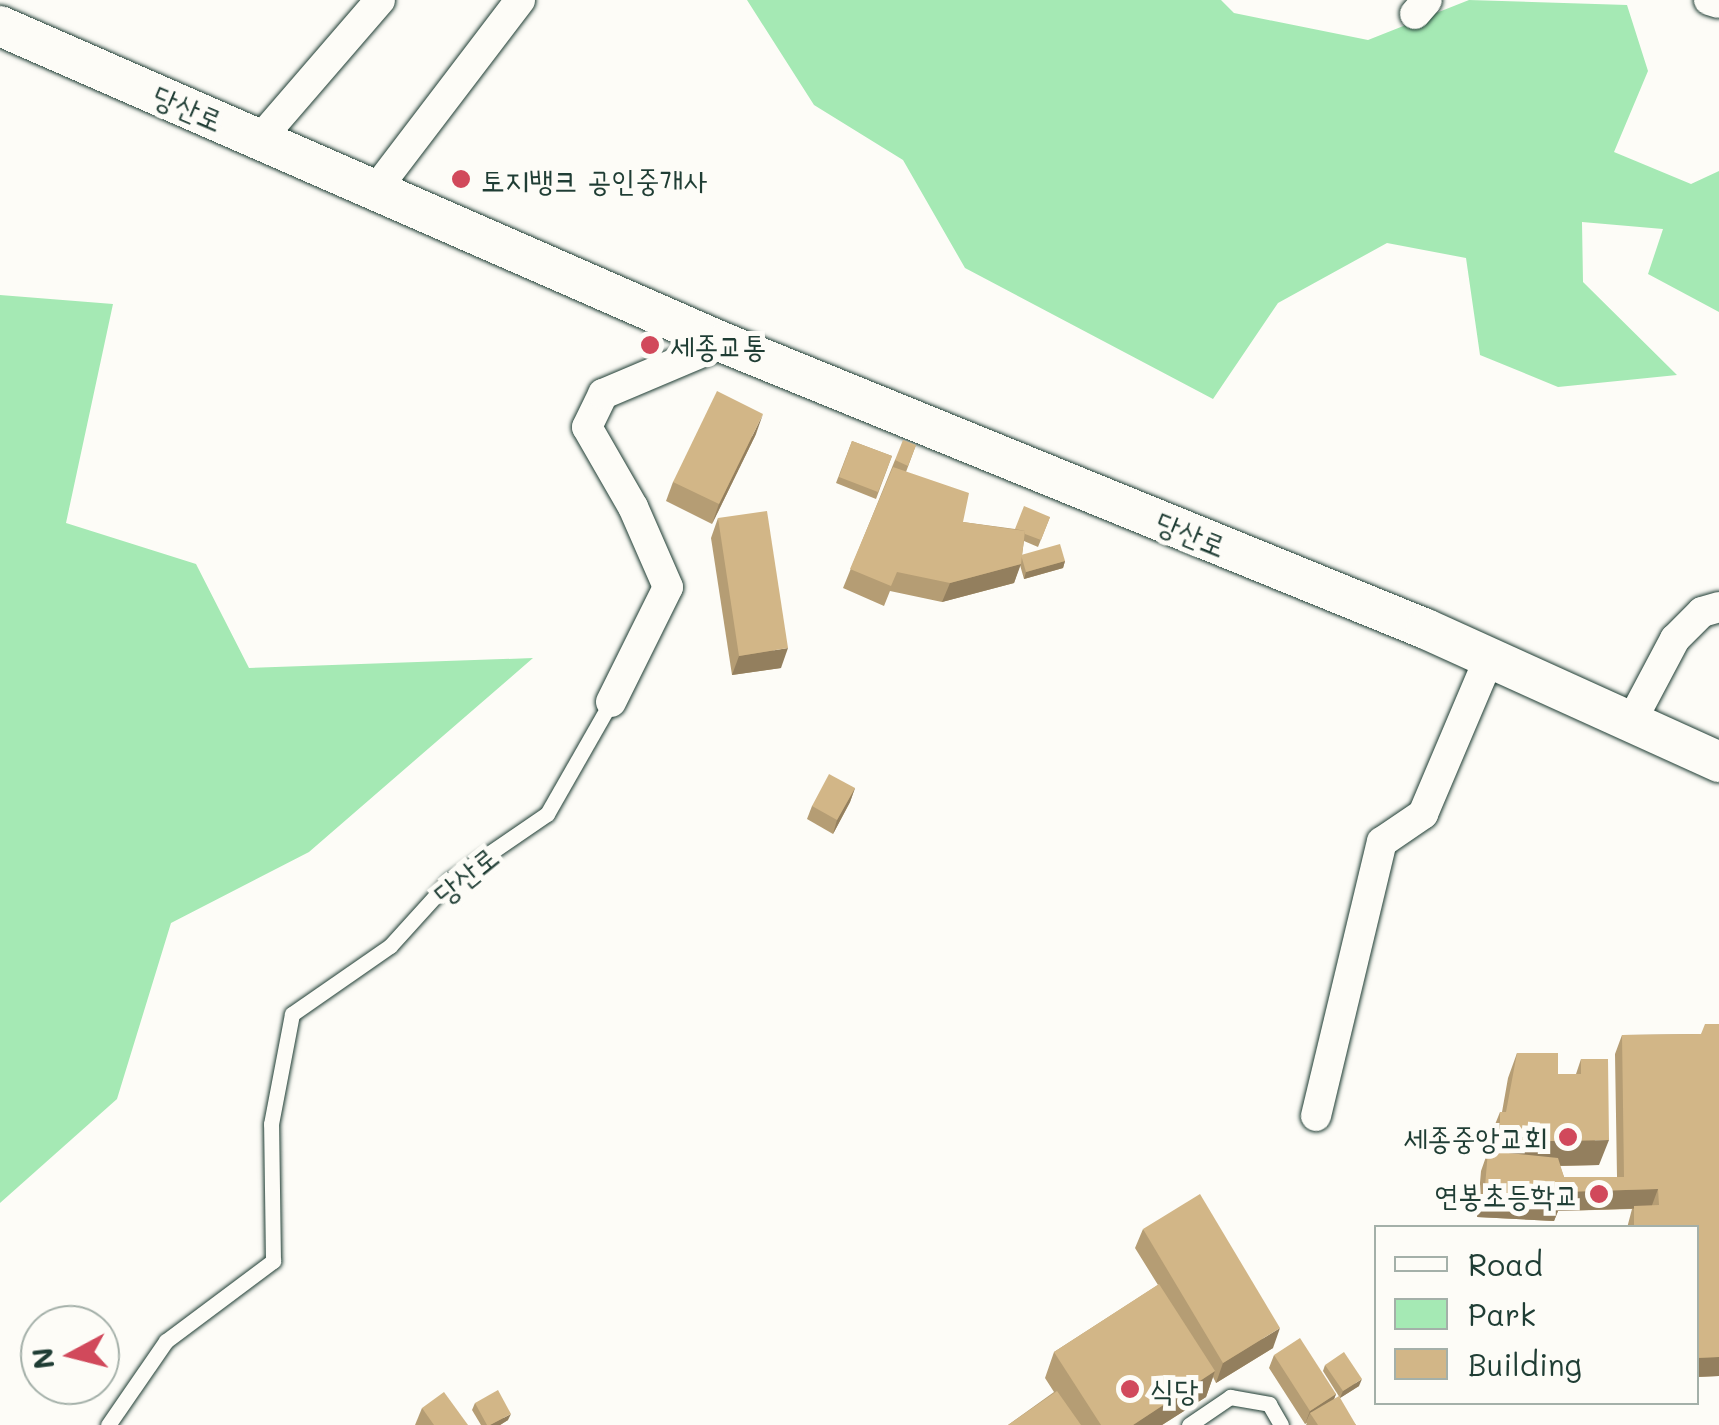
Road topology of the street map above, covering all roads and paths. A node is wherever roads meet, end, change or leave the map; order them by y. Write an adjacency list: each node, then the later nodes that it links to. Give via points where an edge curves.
1 (380, 0): 6 (street)
2 (520, 0): 7 (street)
3 (1710, 0): 4 (street)
4 (1719, 3)
5 (0, 26): 6 (main road, 당산로)
6 (260, 138): 7 (main road, 당산로)
7 (377, 188): 8 (main road, 당산로)
8 (724, 343): 10 (main road, 당산로); 11 (street, 당산로, via 603,394 587,427 668,587)
9 (1719, 607): 12 (street, via 1702,612 1676,639)
10 (1490, 656): 12 (main road, 당산로); 14 (street, via 1423,814 1382,842)
11 (611, 702): 15 (lane, 당산로, via 547,814 449,881 390,946 292,1014 271,1124 273,1262 166,1341)
12 (1632, 722): 13 (main road, 당산로)
13 (1719, 762)
14 (1316, 1116)
15 (108, 1425)
16 (1190, 1425): 17 (lane, via 1230,1397 1269,1404)
17 (1282, 1425)

